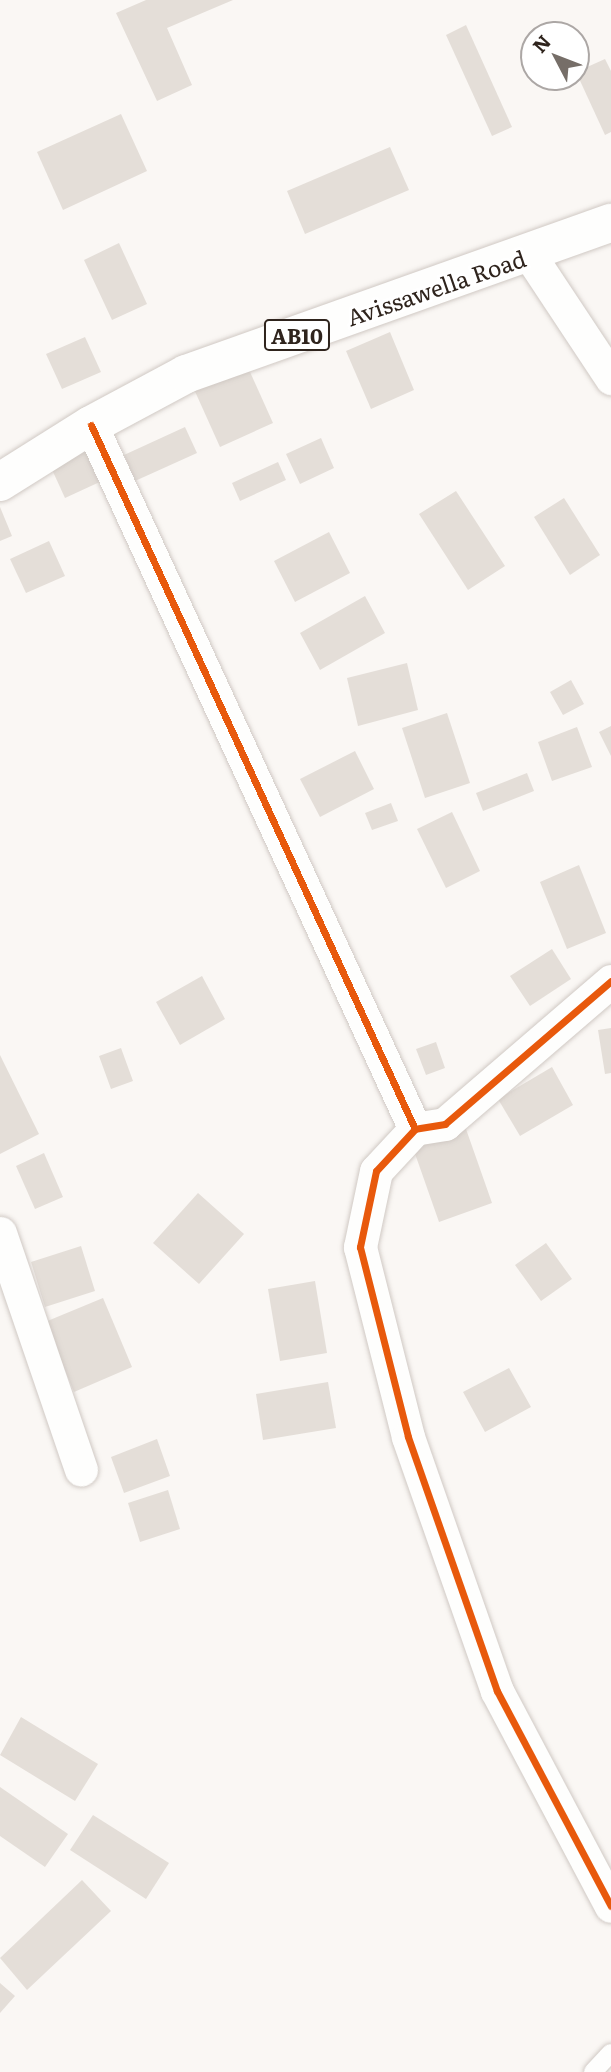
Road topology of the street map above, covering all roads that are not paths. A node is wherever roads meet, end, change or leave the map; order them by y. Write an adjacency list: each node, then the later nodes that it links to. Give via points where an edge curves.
1 (611, 223): 2 (main road, Avissawella Road / AB10)
2 (529, 254): 3 (street); 4 (main road, Avissawella Road / AB10, via 186,374)
3 (611, 378)
4 (91, 425): 5 (main road, Avissawella Road / AB10); 7 (street)
5 (0, 482)
6 (611, 981): 7 (street, via 445,1124)
7 (415, 1129): 10 (street, via 376,1171 360,1247 408,1437 497,1691)
8 (0, 1233): 9 (street)
9 (81, 1470)
10 (611, 1906)
11 (611, 2053): 12 (lane)
12 (593, 2072)

